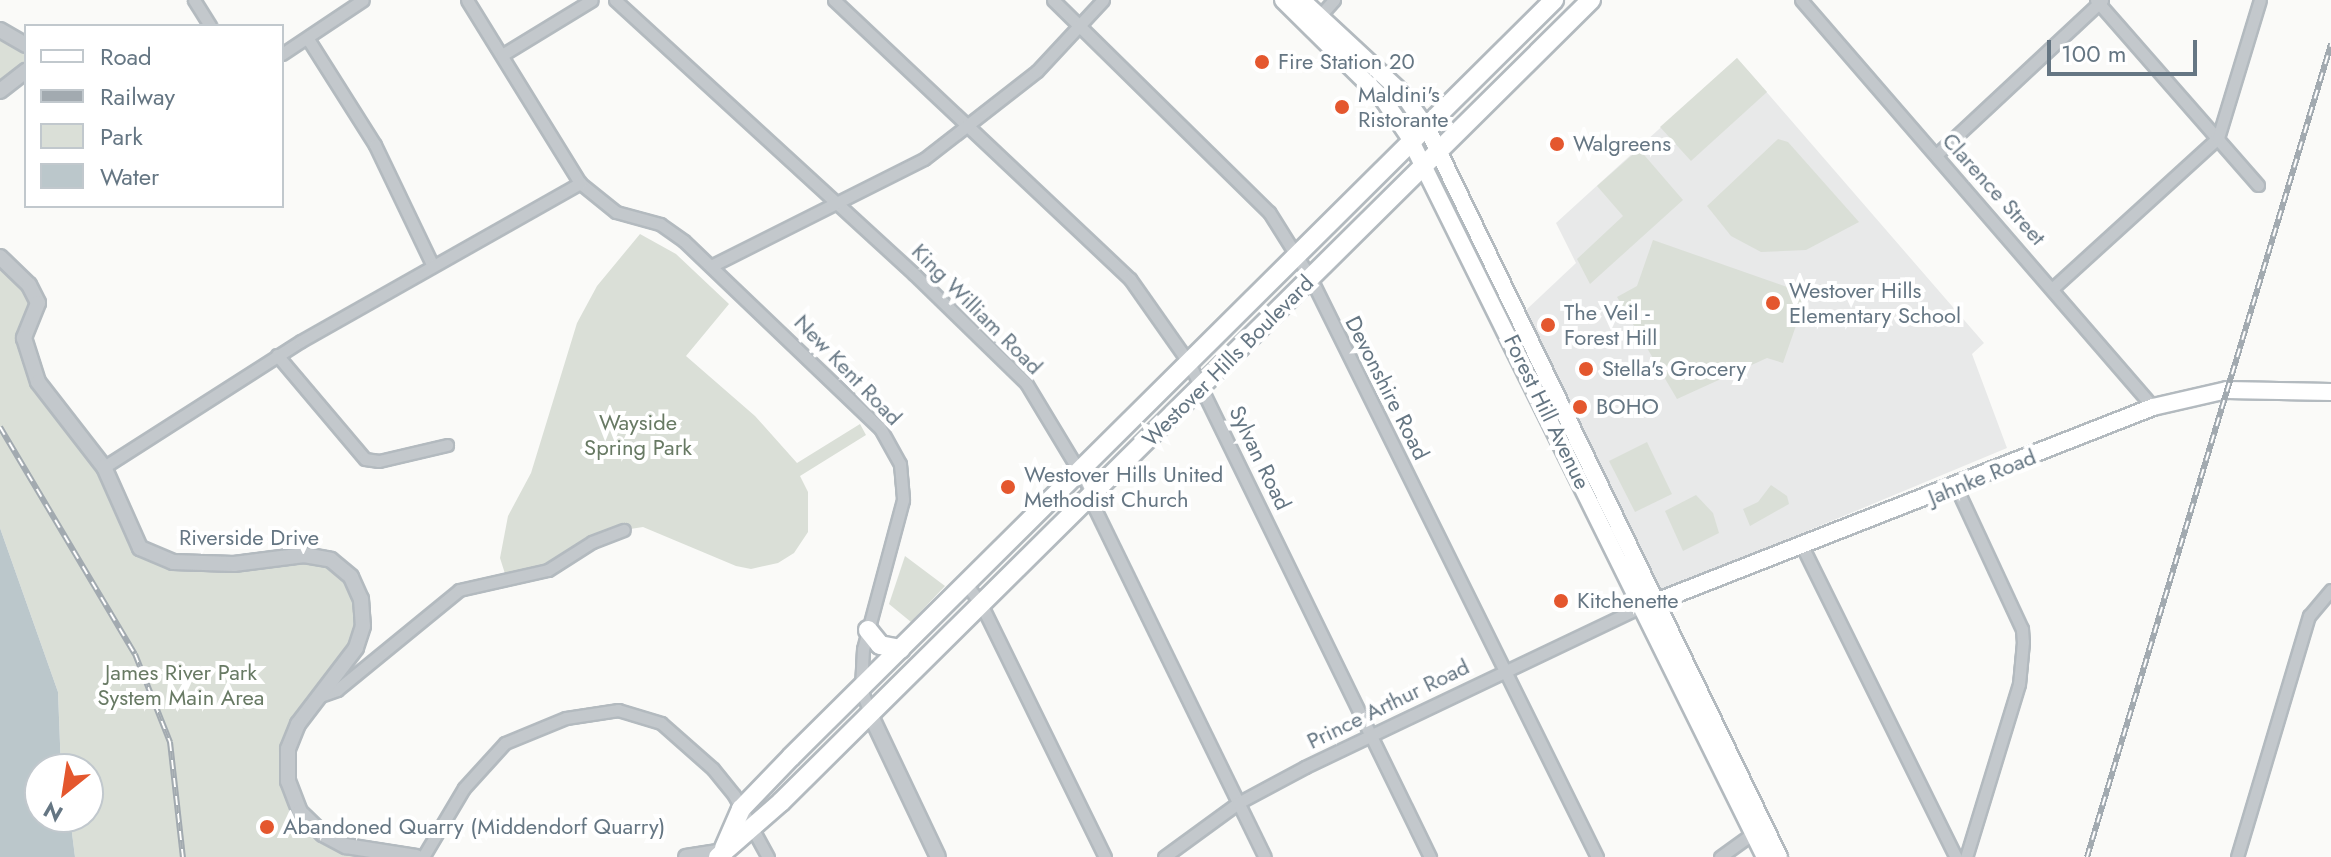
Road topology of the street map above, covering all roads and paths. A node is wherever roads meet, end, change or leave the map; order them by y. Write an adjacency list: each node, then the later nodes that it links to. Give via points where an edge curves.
1 (194, 0): 18 (street)
2 (363, 0): 21 (street)
3 (467, 0): 24 (street, New Kent Road)
4 (592, 0): 24 (street)
5 (615, 0): 36 (street, King William Road)
6 (834, 0): 27 (street, Sylvan Road)
7 (1053, 0): 19 (street, Devonshire Road)
8 (1103, 0): 19 (street)
9 (1283, 0): 17 (main road, Forest Hill Avenue)
10 (1302, 0): 17 (main road, Forest Hill Avenue)
11 (1334, 0): 17 (street)
12 (1554, 0): 28 (main road, Westover Hills Boulevard)
13 (1591, 0): 31 (main road, Westover Hills Boulevard)
14 (2260, 0): 29 (street)
15 (2099, 1): 29 (street); 32 (street)
16 (1806, 2): 32 (street, Clarence Street)
17 (1315, 21): 28 (main road, Forest Hill Avenue, via 1403,94); 30 (main road, Forest Hill Avenue, via 1383,99)
18 (209, 24)
19 (1080, 25): 27 (street); 38 (street, Devonshire Road, via 1254,195)
20 (0, 30): 22 (street)
21 (308, 39): 23 (street); 39 (street, via 375,145)
22 (24, 44)
23 (284, 53)
24 (502, 55): 34 (street, New Kent Road)
25 (24, 73): 26 (street)
26 (0, 91)
27 (971, 127): 36 (street, via 924,159); 44 (street, Sylvan Road, via 1130,279)
28 (1428, 130): 30 (main road, Westover Hills Boulevard); 31 (main road, Forest Hill Avenue)
29 (2218, 138): 35 (street); 42 (street)
30 (1414, 144): 33 (main road, Forest Hill Avenue); 38 (main road, Westover Hills Boulevard)
31 (1438, 150): 33 (main road, Westover Hills Boulevard); 57 (main road, Forest Hill Avenue)
32 (1936, 155): 42 (street, Clarence Street)
33 (1424, 165): 41 (main road, Westover Hills Boulevard); 59 (main road, Forest Hill Avenue)
34 (580, 183): 39 (street, via 511,226); 40 (street, New Kent Road, via 616,212 660,224)
35 (2258, 185)
36 (835, 201): 40 (street); 50 (street, King William Road, via 1026,383)
37 (0, 257): 49 (street, Riverside Drive, via 29,285 38,303 24,338 38,382)
38 (1297, 257): 41 (street, Devonshire Road); 44 (main road, Westover Hills Boulevard)
39 (432, 264): 43 (street)
40 (711, 266): 60 (street, New Kent Road, via 880,428 900,464 900,526)
41 (1311, 279): 45 (main road, Westover Hills Boulevard); 62 (street, Devonshire Road)
42 (2054, 287): 47 (street, Clarence Street)
43 (277, 355): 48 (street, via 365,459 379,461); 49 (street)
44 (1189, 363): 45 (street, Sylvan Road); 50 (main road, Westover Hills Boulevard)
45 (1202, 384): 52 (main road, Westover Hills Boulevard); 66 (street, Sylvan Road)
46 (2331, 392): 47 (main road, Jahnke Road, via 2227,390)
47 (2153, 407): 51 (main road, Jahnke Road)
48 (447, 445)
49 (104, 467): 64 (street, Riverside Drive, via 134,540 153,556 234,564 304,555 331,560 351,577 361,599 363,626 356,648)
50 (1079, 470): 52 (street, King William Road); 55 (main road, Westover Hills Boulevard)
51 (1956, 487): 54 (main road, Jahnke Road); 86 (street, via 2022,629 2023,642 2019,684)
52 (1093, 494): 58 (main road, Westover Hills Boulevard); 67 (street, King William Road, via 1095,509)
53 (624, 530): 64 (street, via 548,570 459,590 337,690)
54 (1803, 548): 57 (main road, Jahnke Road); 85 (street)
55 (967, 585): 58 (street); 61 (main road, Westover Hills Boulevard)
56 (2331, 590): 87 (street, via 2309,616)
57 (1658, 601): 59 (main road, Jahnke Road); 70 (main road, Forest Hill Avenue)
58 (981, 604): 65 (main road, Westover Hills Boulevard); 77 (street)
59 (1641, 607): 62 (street, Prince Arthur Road); 70 (main road, Forest Hill Avenue)
60 (868, 630): 61 (main road, via 880,645); 63 (street, New Kent Road)
61 (901, 649): 63 (main road, Westover Hills Boulevard)
62 (1506, 670): 66 (street, Prince Arthur Road); 81 (street, Devonshire Road)
63 (861, 688): 65 (street, New Kent Road); 68 (main road, Westover Hills Boulevard)
64 (316, 697): 72 (street, Riverside Drive, via 292,738 286,764 300,812 323,834 346,846)
65 (870, 714): 69 (main road, Westover Hills Boulevard); 76 (street, New Kent Road)
66 (1370, 734): 67 (street, Prince Arthur Road); 80 (street, Sylvan Road)
67 (1238, 803): 78 (street, Prince Arthur Road); 79 (street, King William Road)
68 (741, 809): 69 (street); 71 (main road, Westover Hills Boulevard); 73 (street, via 713,769 661,723 618,710 579,716 505,743 464,788)
69 (754, 829): 71 (main road, Westover Hills Boulevard); 75 (street)
70 (1758, 829): 82 (street); 83 (main road, Forest Hill Avenue); 84 (main road, Forest Hill Avenue)
71 (720, 854): 74 (street, Westover Hills Boulevard)
72 (416, 857)
73 (423, 857)
74 (686, 857)
75 (768, 857)
76 (938, 857)
77 (1105, 857)
78 (1164, 857)
79 (1265, 857)
80 (1430, 857)
81 (1597, 857)
82 (1720, 857)
83 (1765, 857)
84 (1779, 857)
85 (1956, 857)
86 (1966, 857)
87 (2237, 857)

